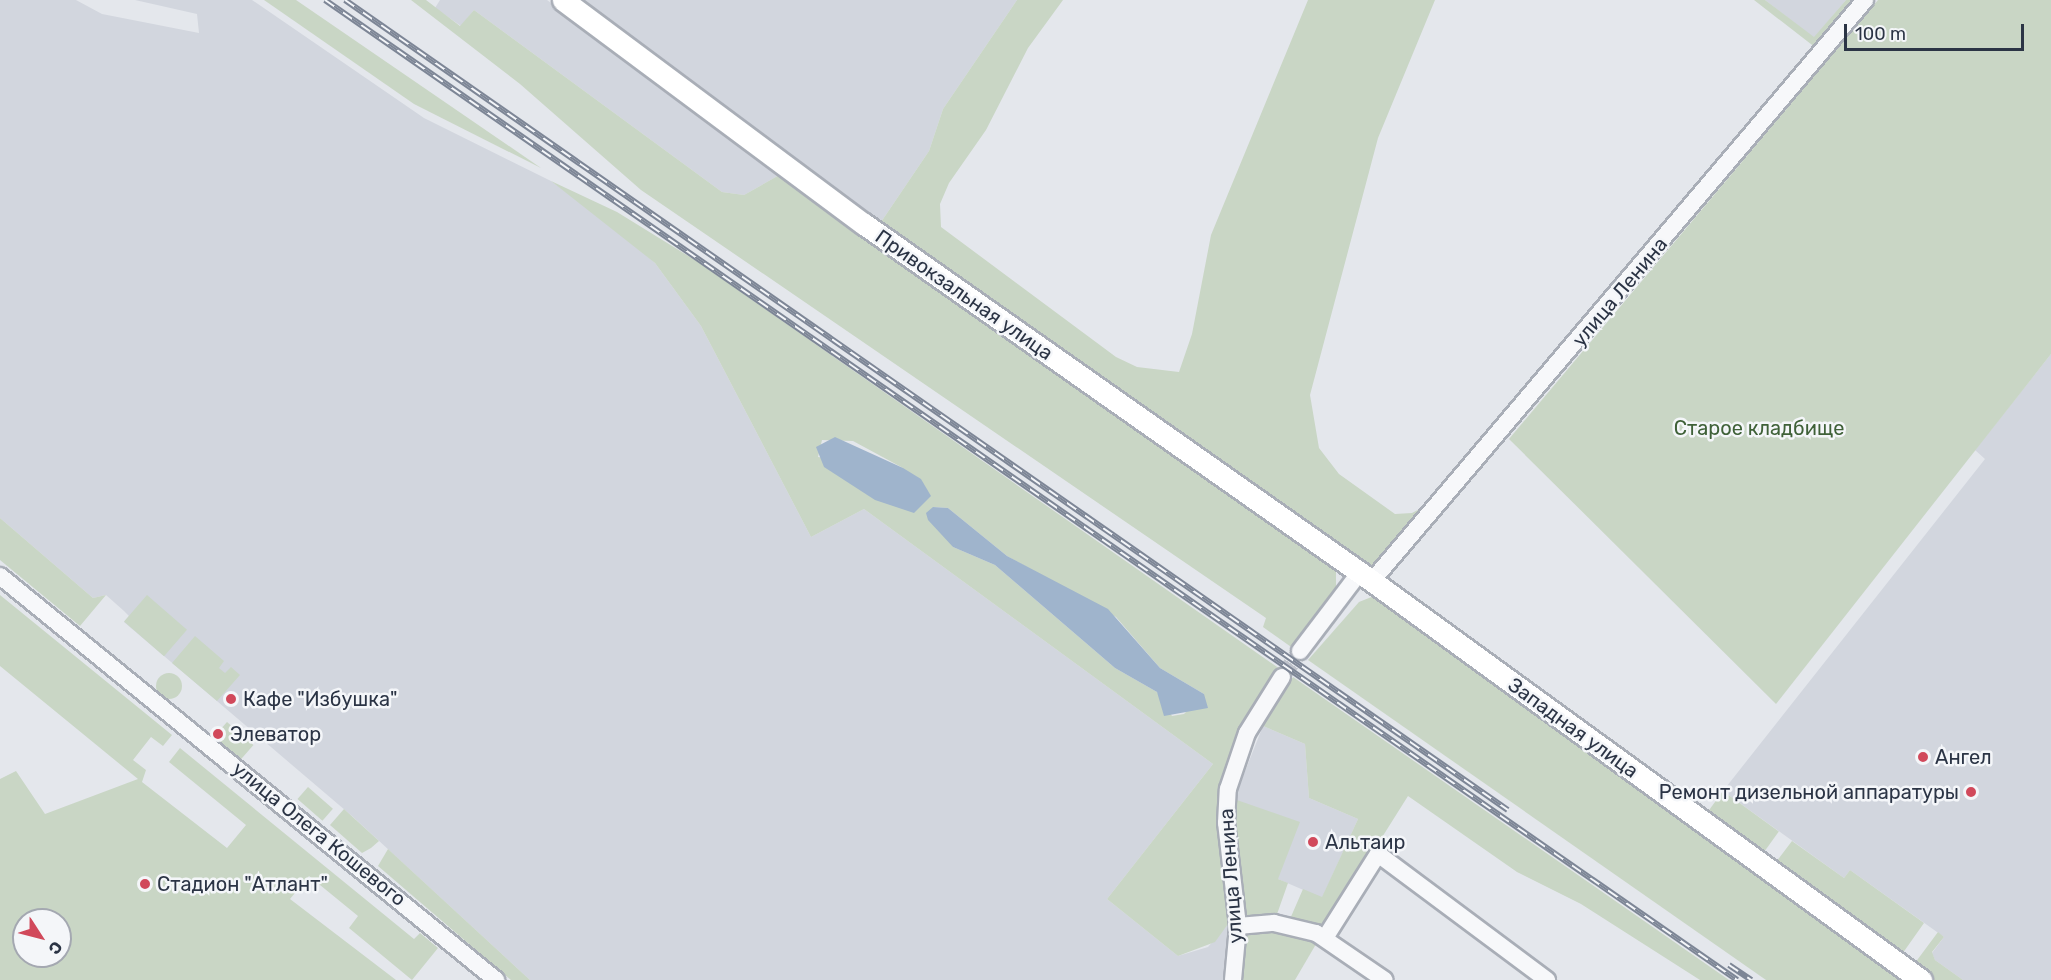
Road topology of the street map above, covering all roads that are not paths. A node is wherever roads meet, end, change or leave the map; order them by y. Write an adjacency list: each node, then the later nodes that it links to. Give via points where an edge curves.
1 (563, 0): 4 (main road, Привокзальная улица, via 873,231)
2 (1865, 0): 4 (street, улица Ленина)
3 (0, 576): 9 (street, улица Олега Кошевого)
4 (1366, 577): 5 (street, улица Ленина); 13 (main road, Западная улица)
5 (1300, 651)
6 (1282, 677): 7 (street, улица Ленина, via 1247,734 1228,789 1226,823)
7 (1239, 926): 8 (street, via 1274,923); 10 (street, улица Ленина)
8 (1325, 938): 11 (street); 12 (street, via 1378,854)
9 (496, 980)
10 (1233, 980)
11 (1385, 980)
12 (1547, 980)
13 (1921, 980)

